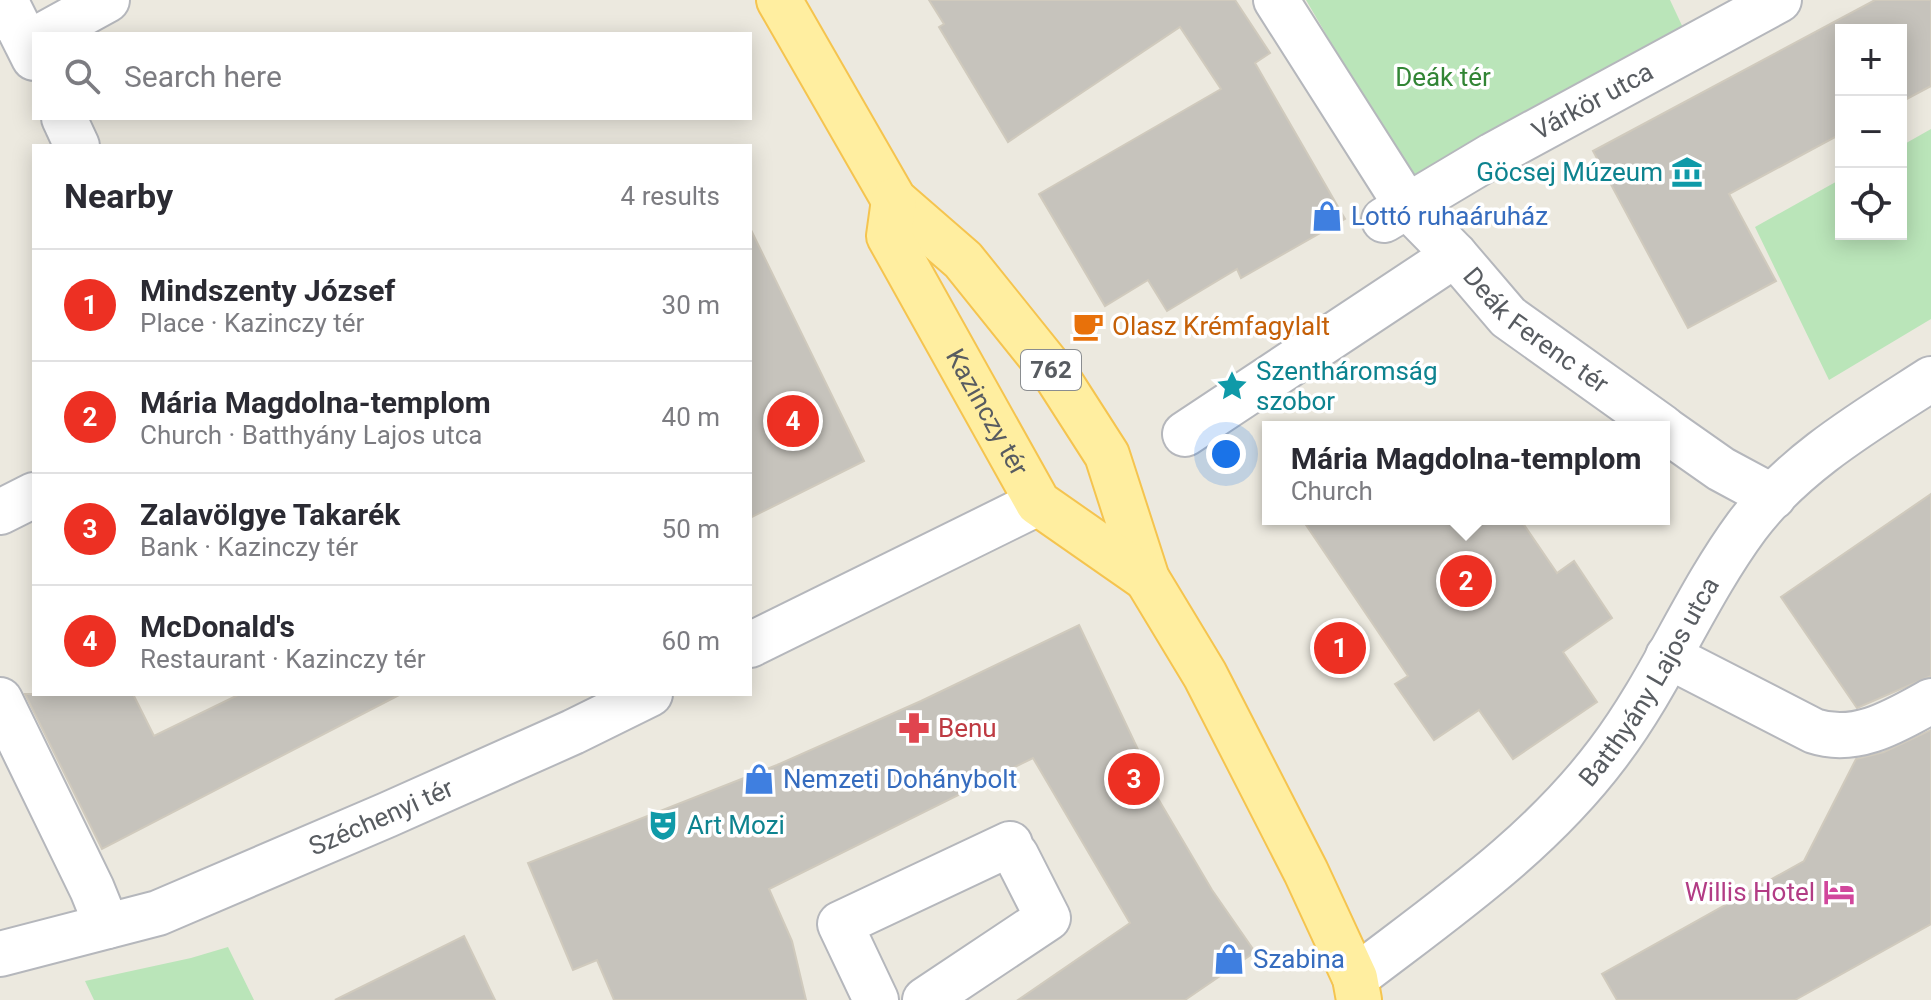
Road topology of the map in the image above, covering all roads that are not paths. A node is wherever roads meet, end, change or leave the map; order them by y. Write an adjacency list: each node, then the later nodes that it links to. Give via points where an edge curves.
1 (5, 0): 7 (street)
2 (107, 0): 6 (street)
3 (779, 0): 10 (main road, Kazinczy tér / 762)
4 (1276, 0): 11 (street, Deák Ferenc tér)
5 (1779, 0): 11 (street, Várkör utca)
6 (55, 32)
7 (32, 40)
8 (65, 120): 9 (street)
9 (76, 144)
10 (894, 200): 19 (main road, Kazinczy tér, via 889,236); 21 (main road, Kazinczy tér / 762, via 963,260 1057,377 1107,455)
11 (1395, 213): 12 (street, Deák Ferenc tér)
12 (1455, 255): 14 (street, Deák Ferenc tér, via 1508,317); 16 (street, Deák Ferenc tér)
13 (1931, 379): 18 (street, Batthyány Lajos utca, via 1825,450)
14 (1653, 421)
15 (1670, 433): 18 (street, Deák Ferenc tér)
16 (1185, 434)
17 (32, 496): 20 (street)
18 (1773, 497): 23 (street, Batthyány Lajos utca, via 1714,575)
19 (1038, 503): 21 (main road, Kazinczy tér); 22 (street)
20 (0, 512)
21 (1147, 579): 29 (main road, Kazinczy tér / 762, via 1205,675 1306,872)
22 (752, 644)
23 (1668, 656): 26 (street, via 1828,736 1862,734); 29 (street, Batthyány Lajos utca, via 1608,753 1542,829)
24 (646, 696): 27 (street, Széchenyi tér, via 158,913)
25 (0, 700): 27 (street)
26 (1931, 701)
27 (107, 926): 28 (street, Széchenyi tér)
28 (0, 954)
29 (1355, 994)
30 (876, 1000): 31 (street, via 840,924 1013,850 1048,918)
31 (925, 1000)

